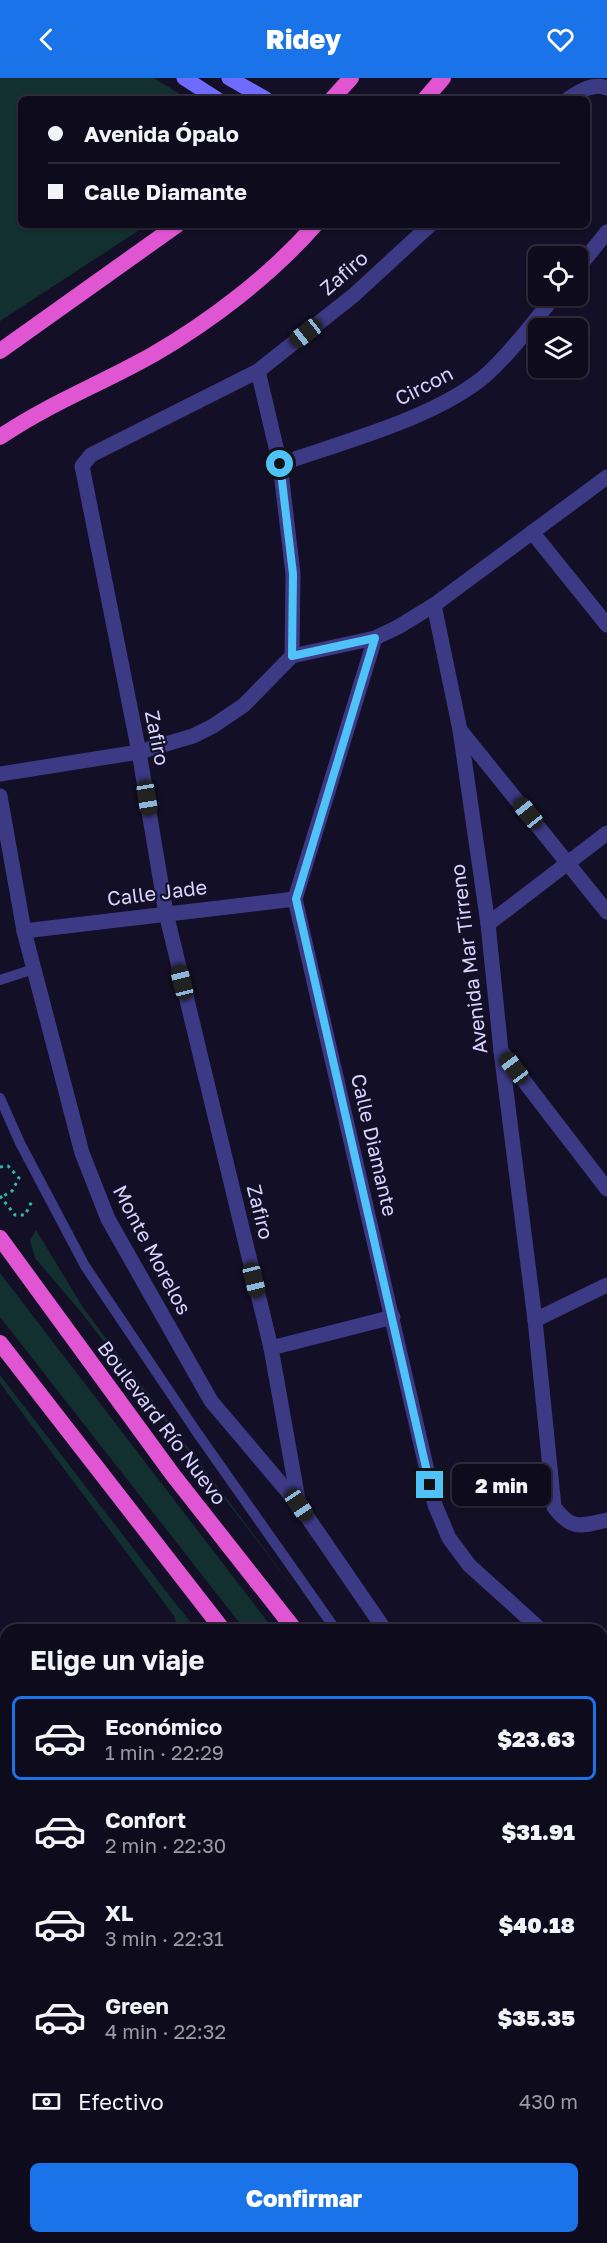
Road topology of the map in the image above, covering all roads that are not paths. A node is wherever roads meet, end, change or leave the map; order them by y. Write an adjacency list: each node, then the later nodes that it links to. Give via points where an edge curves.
1 (184, 78): 6 (main road)
2 (229, 78): 7 (main road)
3 (351, 78): 8 (highway)
4 (443, 78): 9 (highway)
5 (604, 87): 10 (street, via 590,87)
6 (212, 96)
7 (261, 96)
8 (335, 96)
9 (428, 96)
10 (574, 96)
11 (173, 228): 17 (highway)
12 (312, 228): 19 (highway, via 267,272 203,322 154,354)
13 (427, 228): 18 (street, Zafiro, via 354,295)
14 (607, 232): 15 (street)
15 (588, 256)
16 (547, 306): 21 (street, Circon, via 501,360 456,396 398,423)
17 (0, 351)
18 (258, 371): 21 (street); 29 (street, Zafiro, via 91,455 82,466)
19 (8, 428): 20 (highway)
20 (0, 437)
21 (280, 464): 27 (street, via 293,574)
22 (607, 477): 23 (street)
23 (532, 532): 24 (street); 25 (street)
24 (434, 605): 26 (street); 28 (street, Avenida Mar Tirreno)
25 (607, 625)
26 (375, 638): 27 (street); 34 (street, Calle Diamante)
27 (292, 656): 29 (street, via 244,705 213,726)
28 (460, 730): 33 (street); 37 (street, Avenida Mar Tirreno)
29 (139, 752): 30 (street); 36 (street, Zafiro)
30 (0, 774)
31 (0, 796): 38 (street, Monte Morelos)
32 (607, 833): 33 (street)
33 (569, 862): 35 (street); 37 (street)
34 (296, 899): 36 (street, Calle Jade); 46 (street, Calle Diamante)
35 (607, 912)
36 (165, 913): 38 (street, Calle Jade); 49 (street, Zafiro)
37 (488, 924): 41 (street, Avenida Mar Tirreno)
38 (24, 931): 39 (street, Monte Morelos)
39 (34, 969): 40 (lane); 50 (street, Monte Morelos, via 82,1153 108,1219 212,1401)
40 (0, 980)
41 (501, 1051): 43 (street); 47 (street, Avenida Mar Tirreno)
42 (0, 1098): 54 (lane, via 85,1266)
43 (607, 1189)
44 (0, 1238): 53 (highway, Boulevard Río Nuevo, via 173,1475)
45 (607, 1285): 47 (street)
46 (393, 1317): 49 (street); 56 (street, Calle Diamante, via 435,1505 449,1538 469,1565)
47 (536, 1320): 51 (street, Avenida Mar Tirreno, via 554,1507 565,1522 582,1526)
48 (0, 1343): 52 (highway)
49 (271, 1348): 50 (street, Zafiro)
50 (299, 1505): 55 (street, Monte Morelos)
51 (607, 1520)
52 (218, 1624)
53 (290, 1624)
54 (332, 1624)
55 (381, 1624)
56 (534, 1624)

